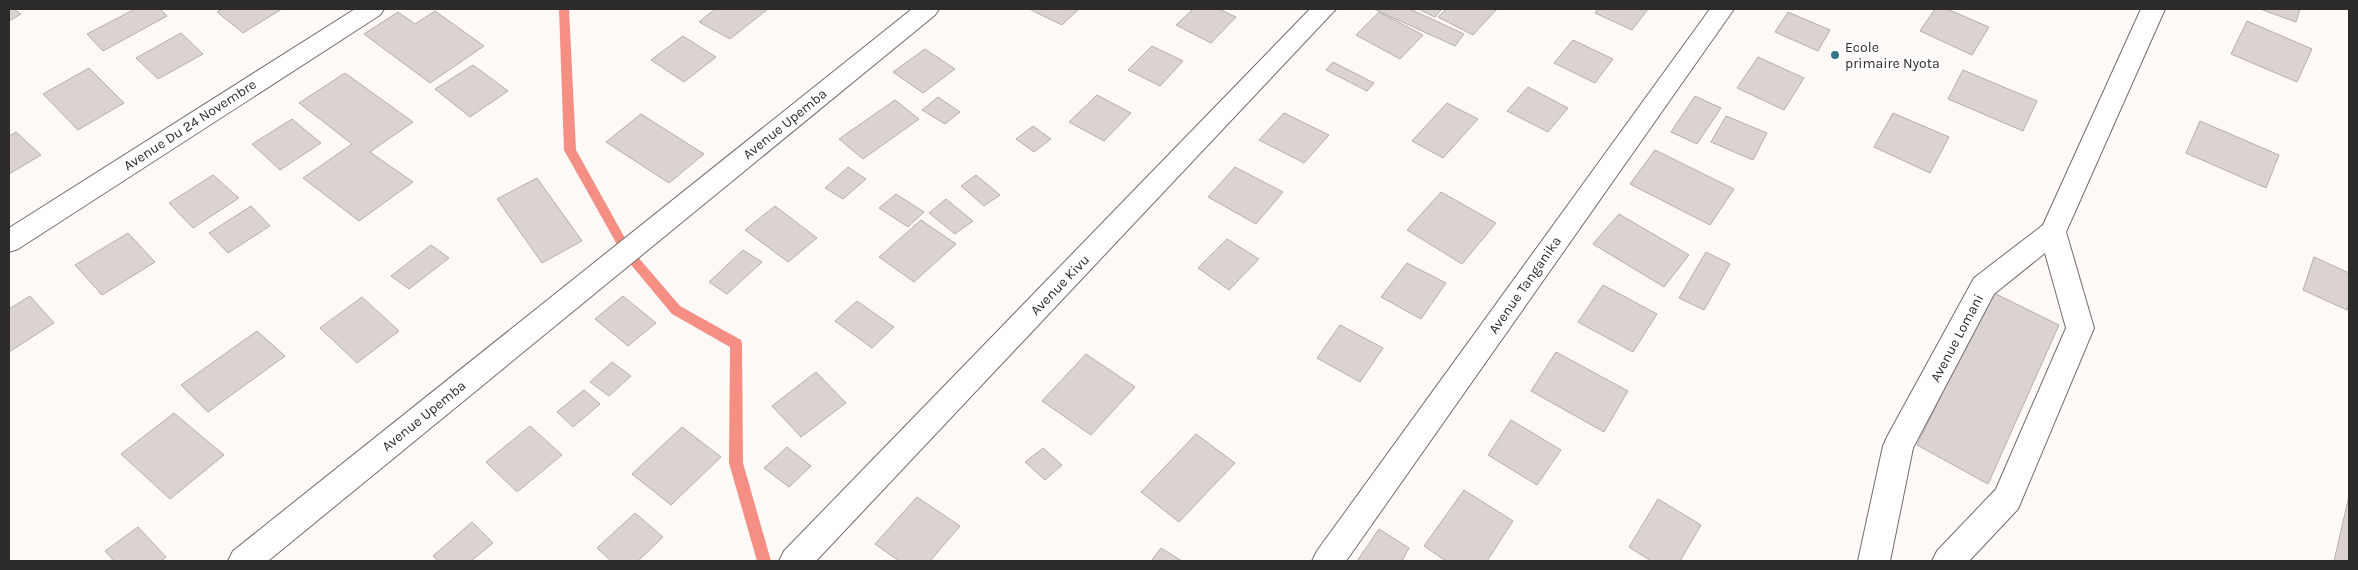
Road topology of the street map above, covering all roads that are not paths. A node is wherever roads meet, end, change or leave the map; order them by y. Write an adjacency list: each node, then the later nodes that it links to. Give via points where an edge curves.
1 (372, 9): 7 (street, Avenue Du 24 Novembre)
2 (926, 9): 8 (street, Avenue Upemba)
3 (1324, 9): 9 (street, Avenue Kivu)
4 (1722, 9): 10 (street, Avenue Tanganika)
5 (2153, 9): 6 (street, Avenue Lomani)
6 (2053, 232): 11 (street, Avenue Lomani, via 1984,286 1898,446); 12 (street, via 2080,328 2007,499)
7 (9, 241)
8 (244, 561)
9 (795, 561)
10 (1328, 561)
11 (1874, 561)
12 (1948, 561)

